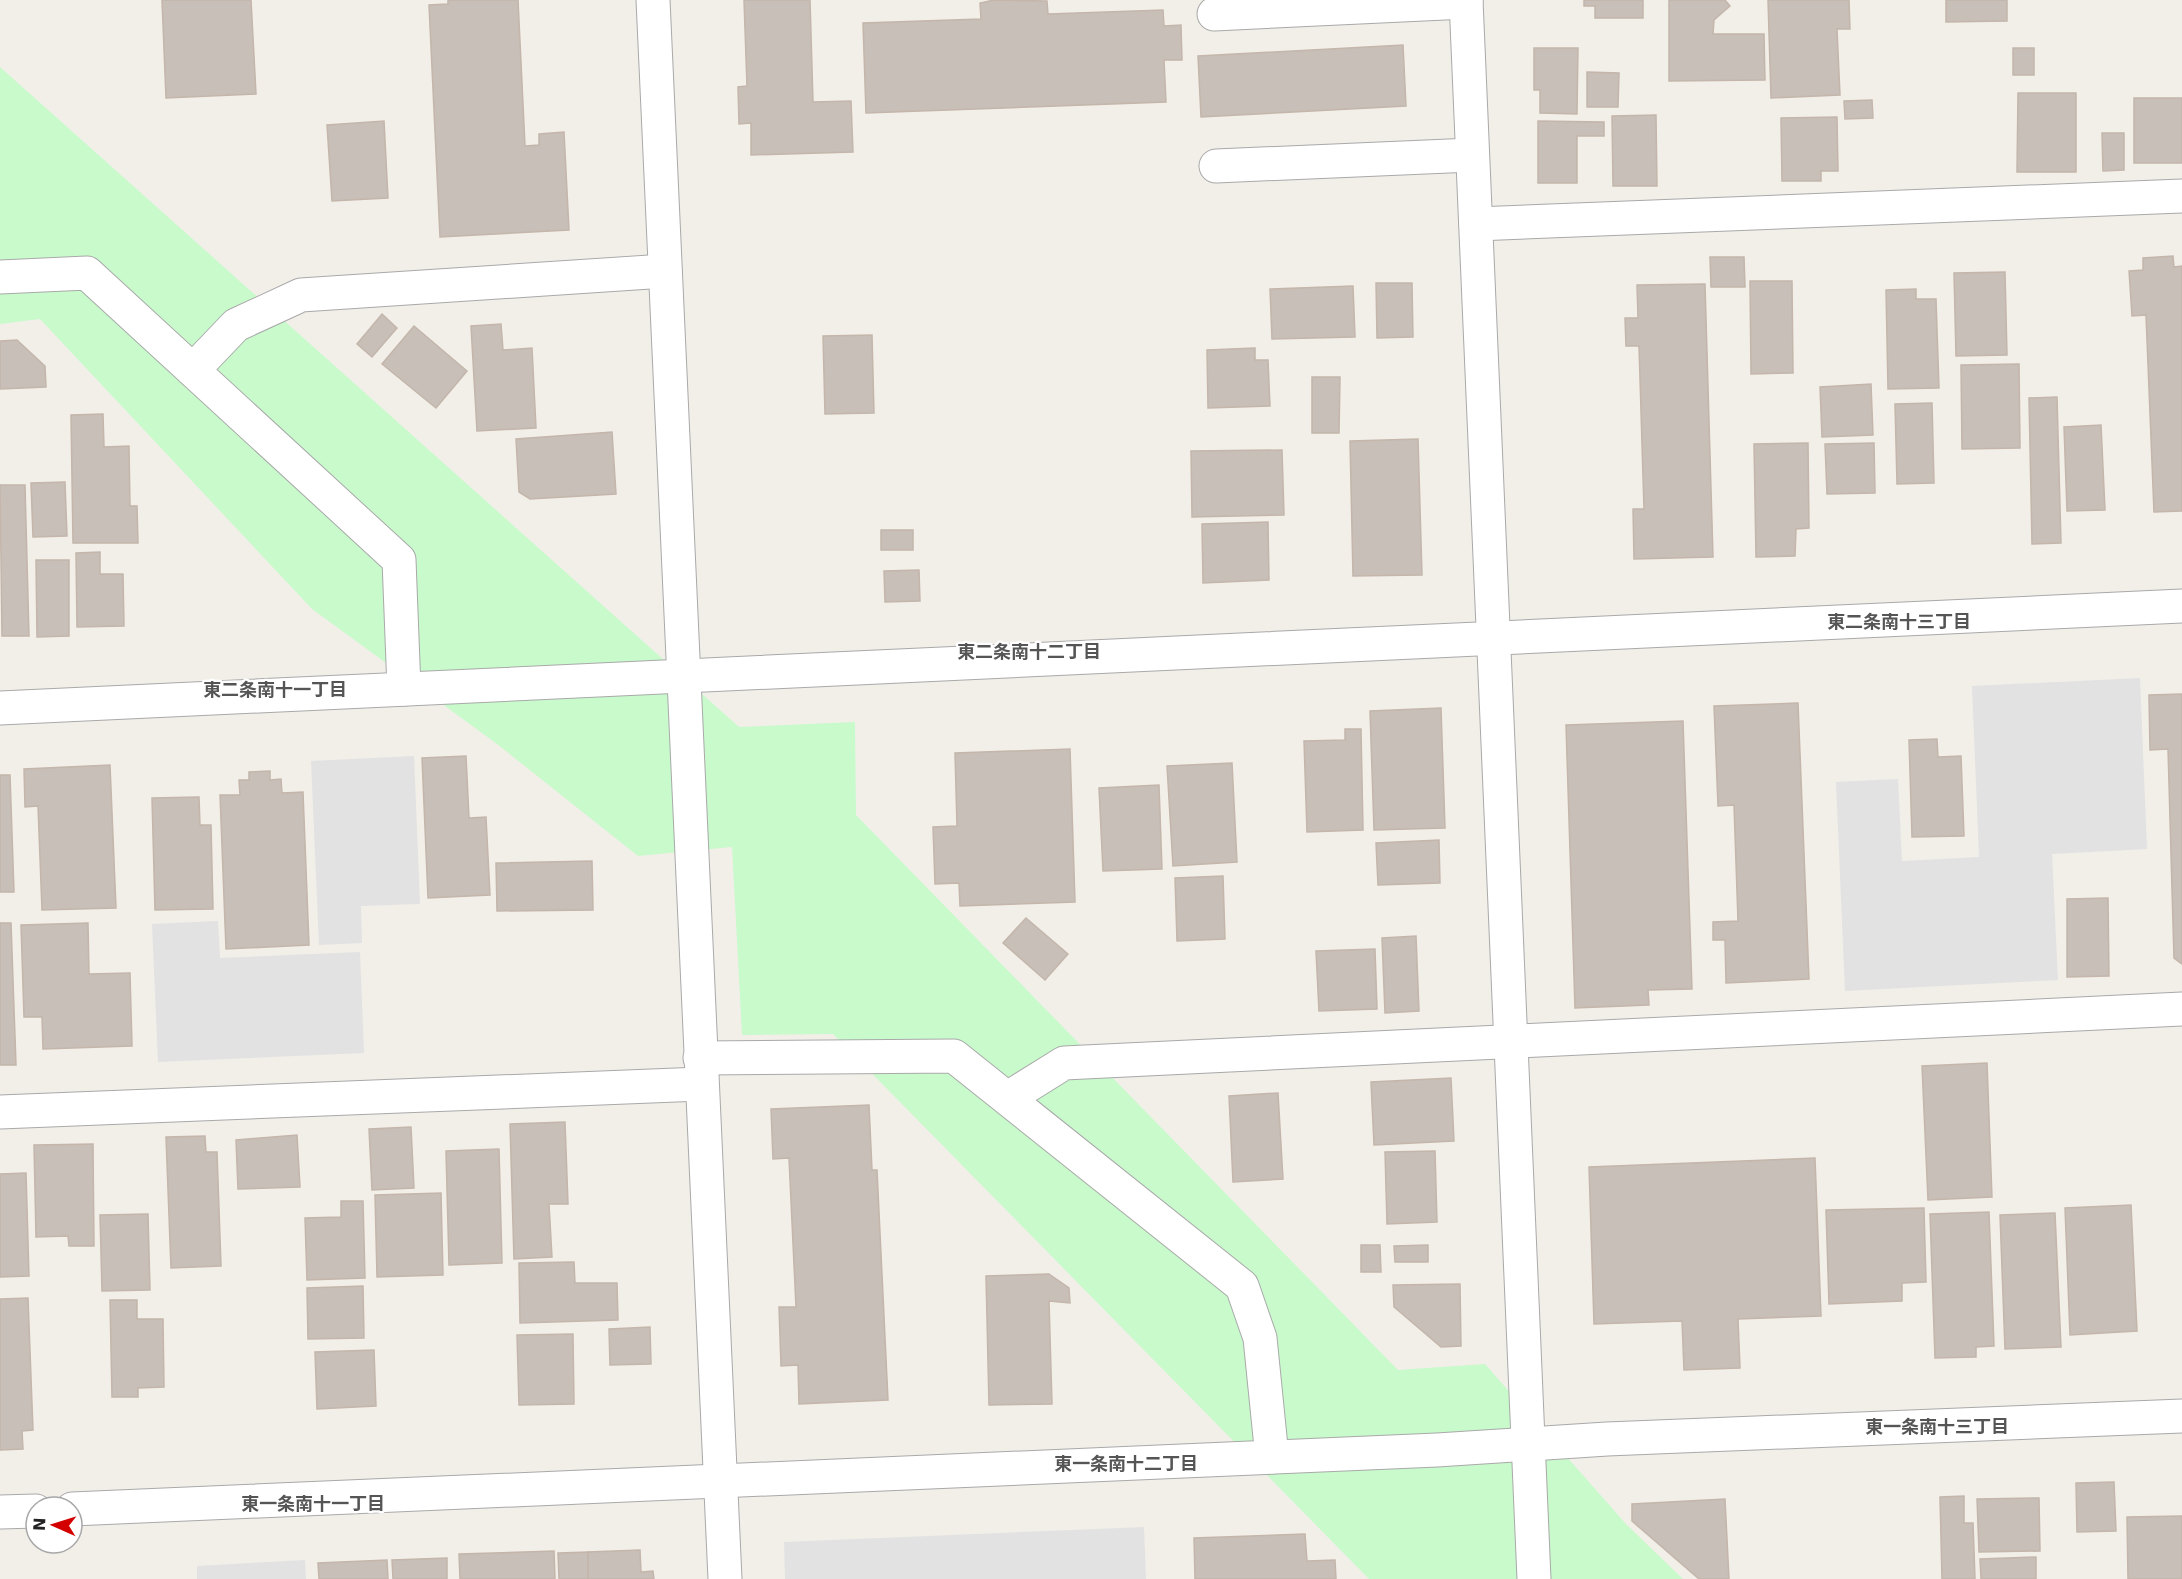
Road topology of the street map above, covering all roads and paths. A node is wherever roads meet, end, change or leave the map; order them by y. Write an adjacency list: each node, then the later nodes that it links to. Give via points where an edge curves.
1 (653, 0): 8 (street)
2 (1466, 1): 3 (street); 4 (street)
3 (1214, 14)
4 (1472, 155): 5 (street); 7 (street)
5 (1216, 166)
6 (2182, 196): 7 (street)
7 (1476, 224): 12 (street)
8 (665, 271): 10 (street, via 301,295 236,325); 13 (street)
9 (0, 278): 10 (street, via 87,273)
10 (193, 370): 14 (street, via 399,560)
11 (2182, 606): 12 (street)
12 (1494, 638): 13 (street); 17 (street)
13 (684, 677): 14 (street); 18 (street)
14 (404, 689): 15 (street)
15 (0, 708)
16 (2182, 1009): 17 (street)
17 (1512, 1039): 19 (street, via 1064,1063); 22 (street)
18 (700, 1071): 19 (street, via 954,1056); 20 (street); 24 (street)
19 (1008, 1098): 23 (street, via 1242,1286 1260,1338)
20 (0, 1112)
21 (2182, 1416): 22 (street)
22 (1529, 1445): 23 (street); 29 (street)
23 (1272, 1457): 24 (street)
24 (720, 1482): 25 (street); 28 (street)
25 (84, 1508)
26 (24, 1511): 27 (street)
27 (0, 1512)
28 (725, 1579)
29 (1534, 1579)

